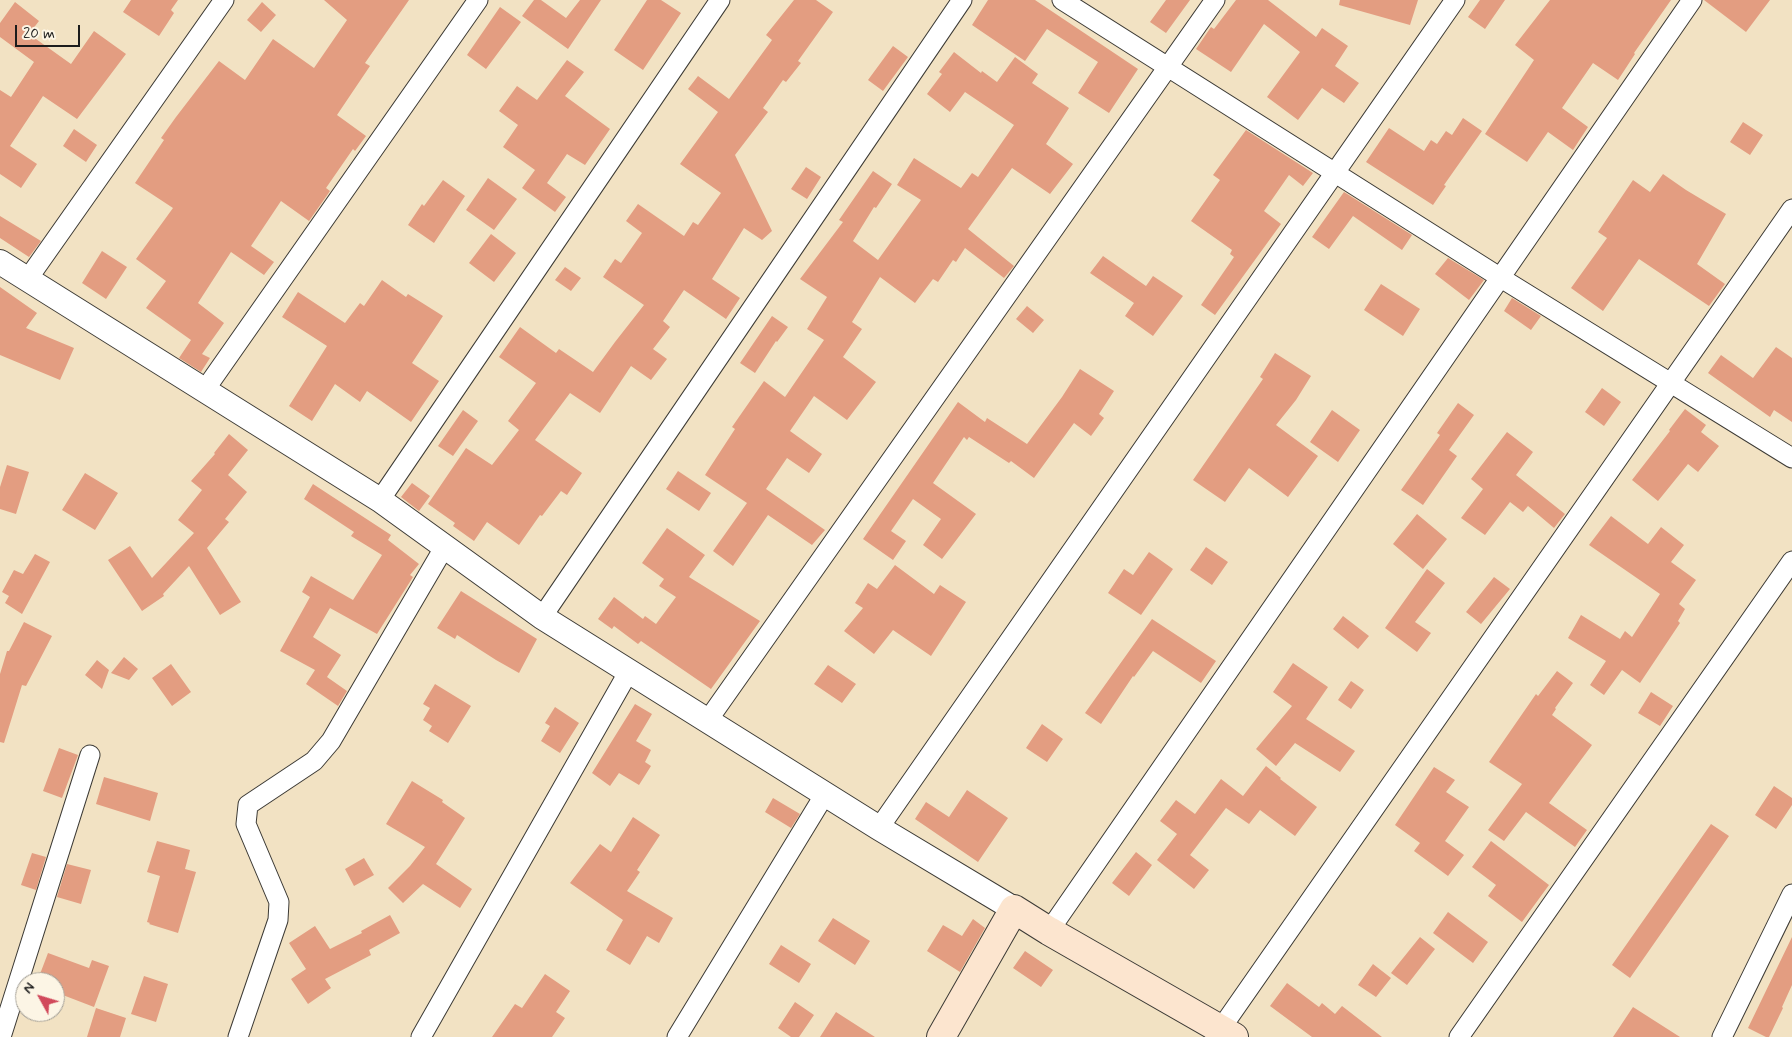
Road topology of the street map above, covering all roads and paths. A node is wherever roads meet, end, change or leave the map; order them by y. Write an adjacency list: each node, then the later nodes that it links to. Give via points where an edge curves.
1 (224, 0): 14 (street)
2 (478, 0): 16 (street)
3 (720, 0): 18 (street)
4 (962, 0): 21 (street)
5 (1062, 0): 9 (street)
6 (1215, 0): 9 (street)
7 (1455, 0): 10 (street)
8 (1692, 0): 13 (street)
9 (1168, 67): 10 (street); 23 (street)
10 (1335, 173): 13 (street); 26 (street)
11 (1792, 208): 15 (street)
12 (0, 262): 14 (street)
13 (1501, 278): 15 (street); 29 (street)
14 (27, 280): 16 (street)
15 (1671, 383): 17 (street); 30 (street)
16 (204, 391): 18 (street)
17 (1792, 458)
18 (380, 500): 19 (street)
19 (445, 546): 21 (street); 32 (street, via 331,741 314,761 248,805 246,824 279,902 278,920)
20 (1792, 561): 36 (street)
21 (542, 617): 22 (street)
22 (629, 671): 23 (street); 33 (street)
23 (708, 720): 25 (street)
24 (90, 755): 31 (street)
25 (825, 794): 26 (street); 34 (street)
26 (879, 828): 28 (street)
27 (1792, 894): 37 (street)
28 (1014, 909): 29 (main road); 35 (main road)
29 (1049, 932): 30 (main road)
30 (1223, 1034)
31 (1, 1037)
32 (238, 1037)
33 (421, 1037)
34 (677, 1037)
35 (941, 1037)
36 (1459, 1037)
37 (1722, 1037)

